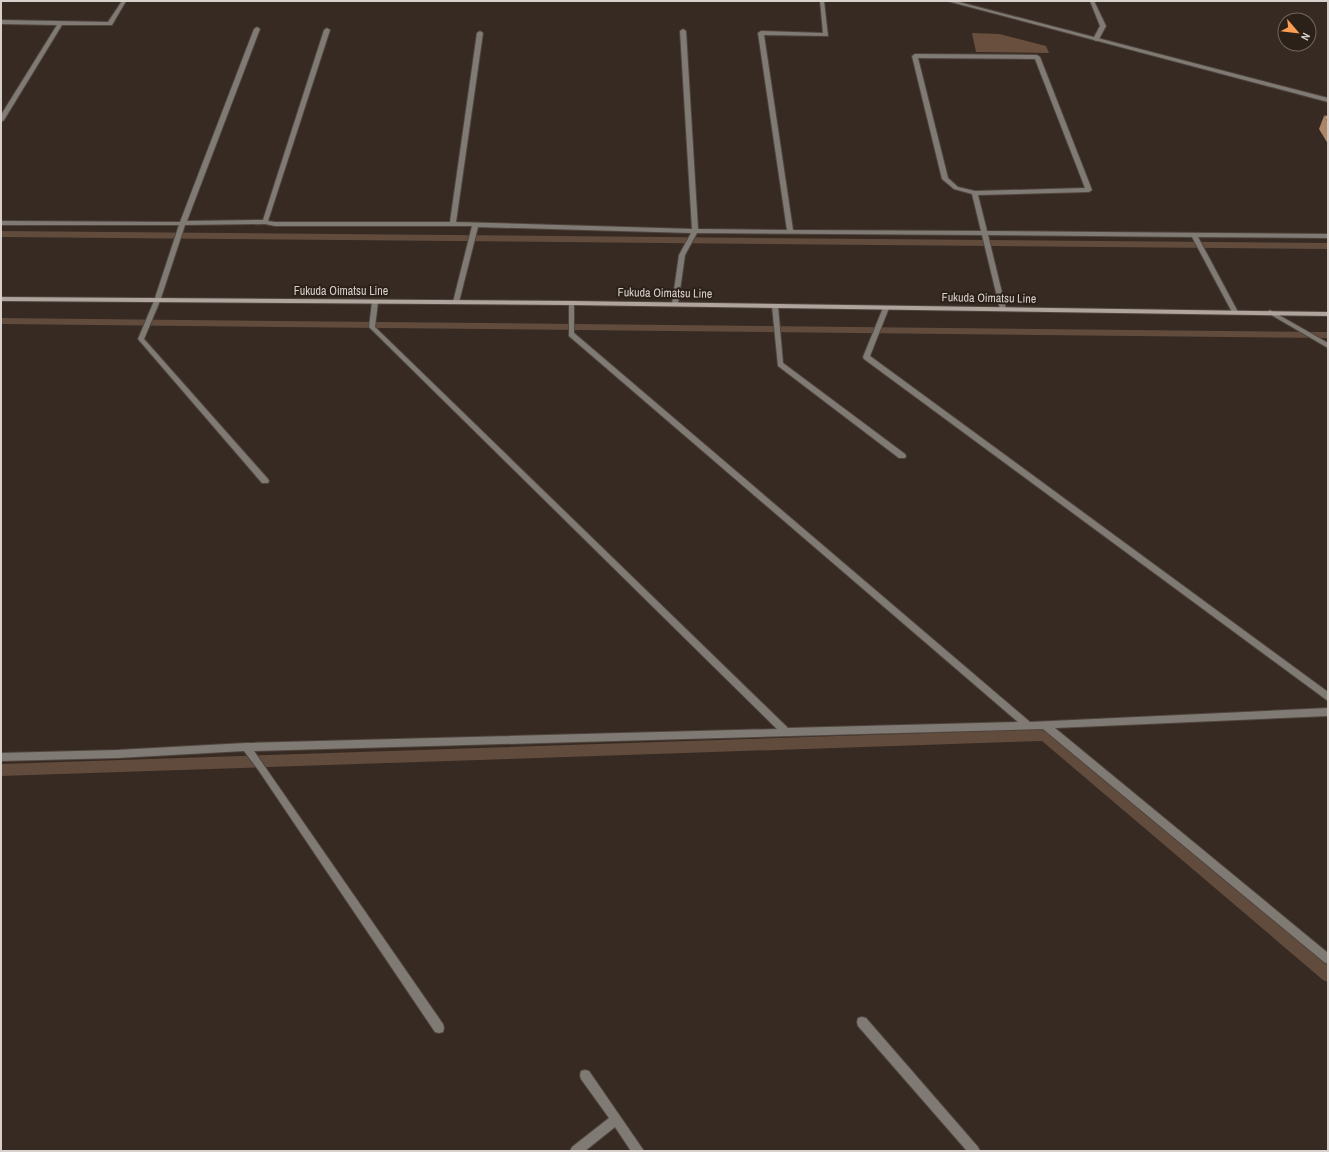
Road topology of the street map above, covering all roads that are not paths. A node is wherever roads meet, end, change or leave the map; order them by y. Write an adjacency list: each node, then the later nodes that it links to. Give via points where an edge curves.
1 (124, 1): 6 (street, via 110,24)
2 (822, 1): 20 (street, via 826,35 761,33)
3 (948, 1): 11 (street)
4 (1092, 1): 11 (street, via 1103,26)
5 (1, 22): 6 (street)
6 (60, 23): 13 (street)
7 (256, 29): 17 (street)
8 (327, 30): 15 (street)
9 (683, 31): 21 (street)
10 (480, 33): 18 (street)
11 (1096, 39): 12 (street)
12 (1328, 100)
13 (1, 120)
14 (975, 193): 14 (street, via 956,188 945,179 915,56 1037,57 1089,190); 22 (street)
15 (265, 222): 17 (street); 18 (street)
16 (1, 223): 17 (street)
17 (183, 224): 26 (street)
18 (453, 224): 19 (street)
19 (474, 228): 21 (street); 28 (street)
20 (790, 232): 21 (street); 22 (street)
21 (694, 233): 30 (street, via 682,255)
22 (985, 235): 24 (street); 33 (street)
23 (1328, 236): 24 (street)
24 (1195, 237): 34 (street)
25 (1, 299): 26 (main road, Fukuda Oimatsu Line)
26 (157, 301): 27 (main road, Fukuda Oimatsu Line); 39 (street, via 141,339)
27 (375, 302): 28 (main road, Fukuda Oimatsu Line); 44 (street, via 373,323)
28 (456, 302): 29 (main road, Fukuda Oimatsu Line)
29 (570, 303): 30 (main road, Fukuda Oimatsu Line); 43 (street, via 571,334 577,340)
30 (675, 304): 31 (main road, Fukuda Oimatsu Line)
31 (775, 306): 32 (main road, Fukuda Oimatsu Line); 38 (street, via 780,364)
32 (886, 308): 33 (main road, Fukuda Oimatsu Line); 40 (street, via 866,357)
33 (1003, 309): 34 (main road, Fukuda Oimatsu Line)
34 (1235, 312): 35 (main road, Fukuda Oimatsu Line)
35 (1270, 312): 36 (main road, Fukuda Oimatsu Line); 37 (street)
36 (1328, 314)
37 (1328, 346)
38 (902, 456)
39 (265, 480)
40 (1328, 697)
41 (1328, 712): 42 (street)
42 (1046, 725): 43 (street); 47 (street)
43 (1029, 726): 44 (street)
44 (787, 733): 45 (street)
45 (246, 747): 46 (street); 49 (street)
46 (1, 758)
47 (1328, 959)
48 (862, 1022): 54 (street)
49 (439, 1028)
50 (585, 1075): 51 (street)
51 (616, 1119): 52 (street); 53 (street)
52 (576, 1151)
53 (638, 1151)
54 (974, 1151)

